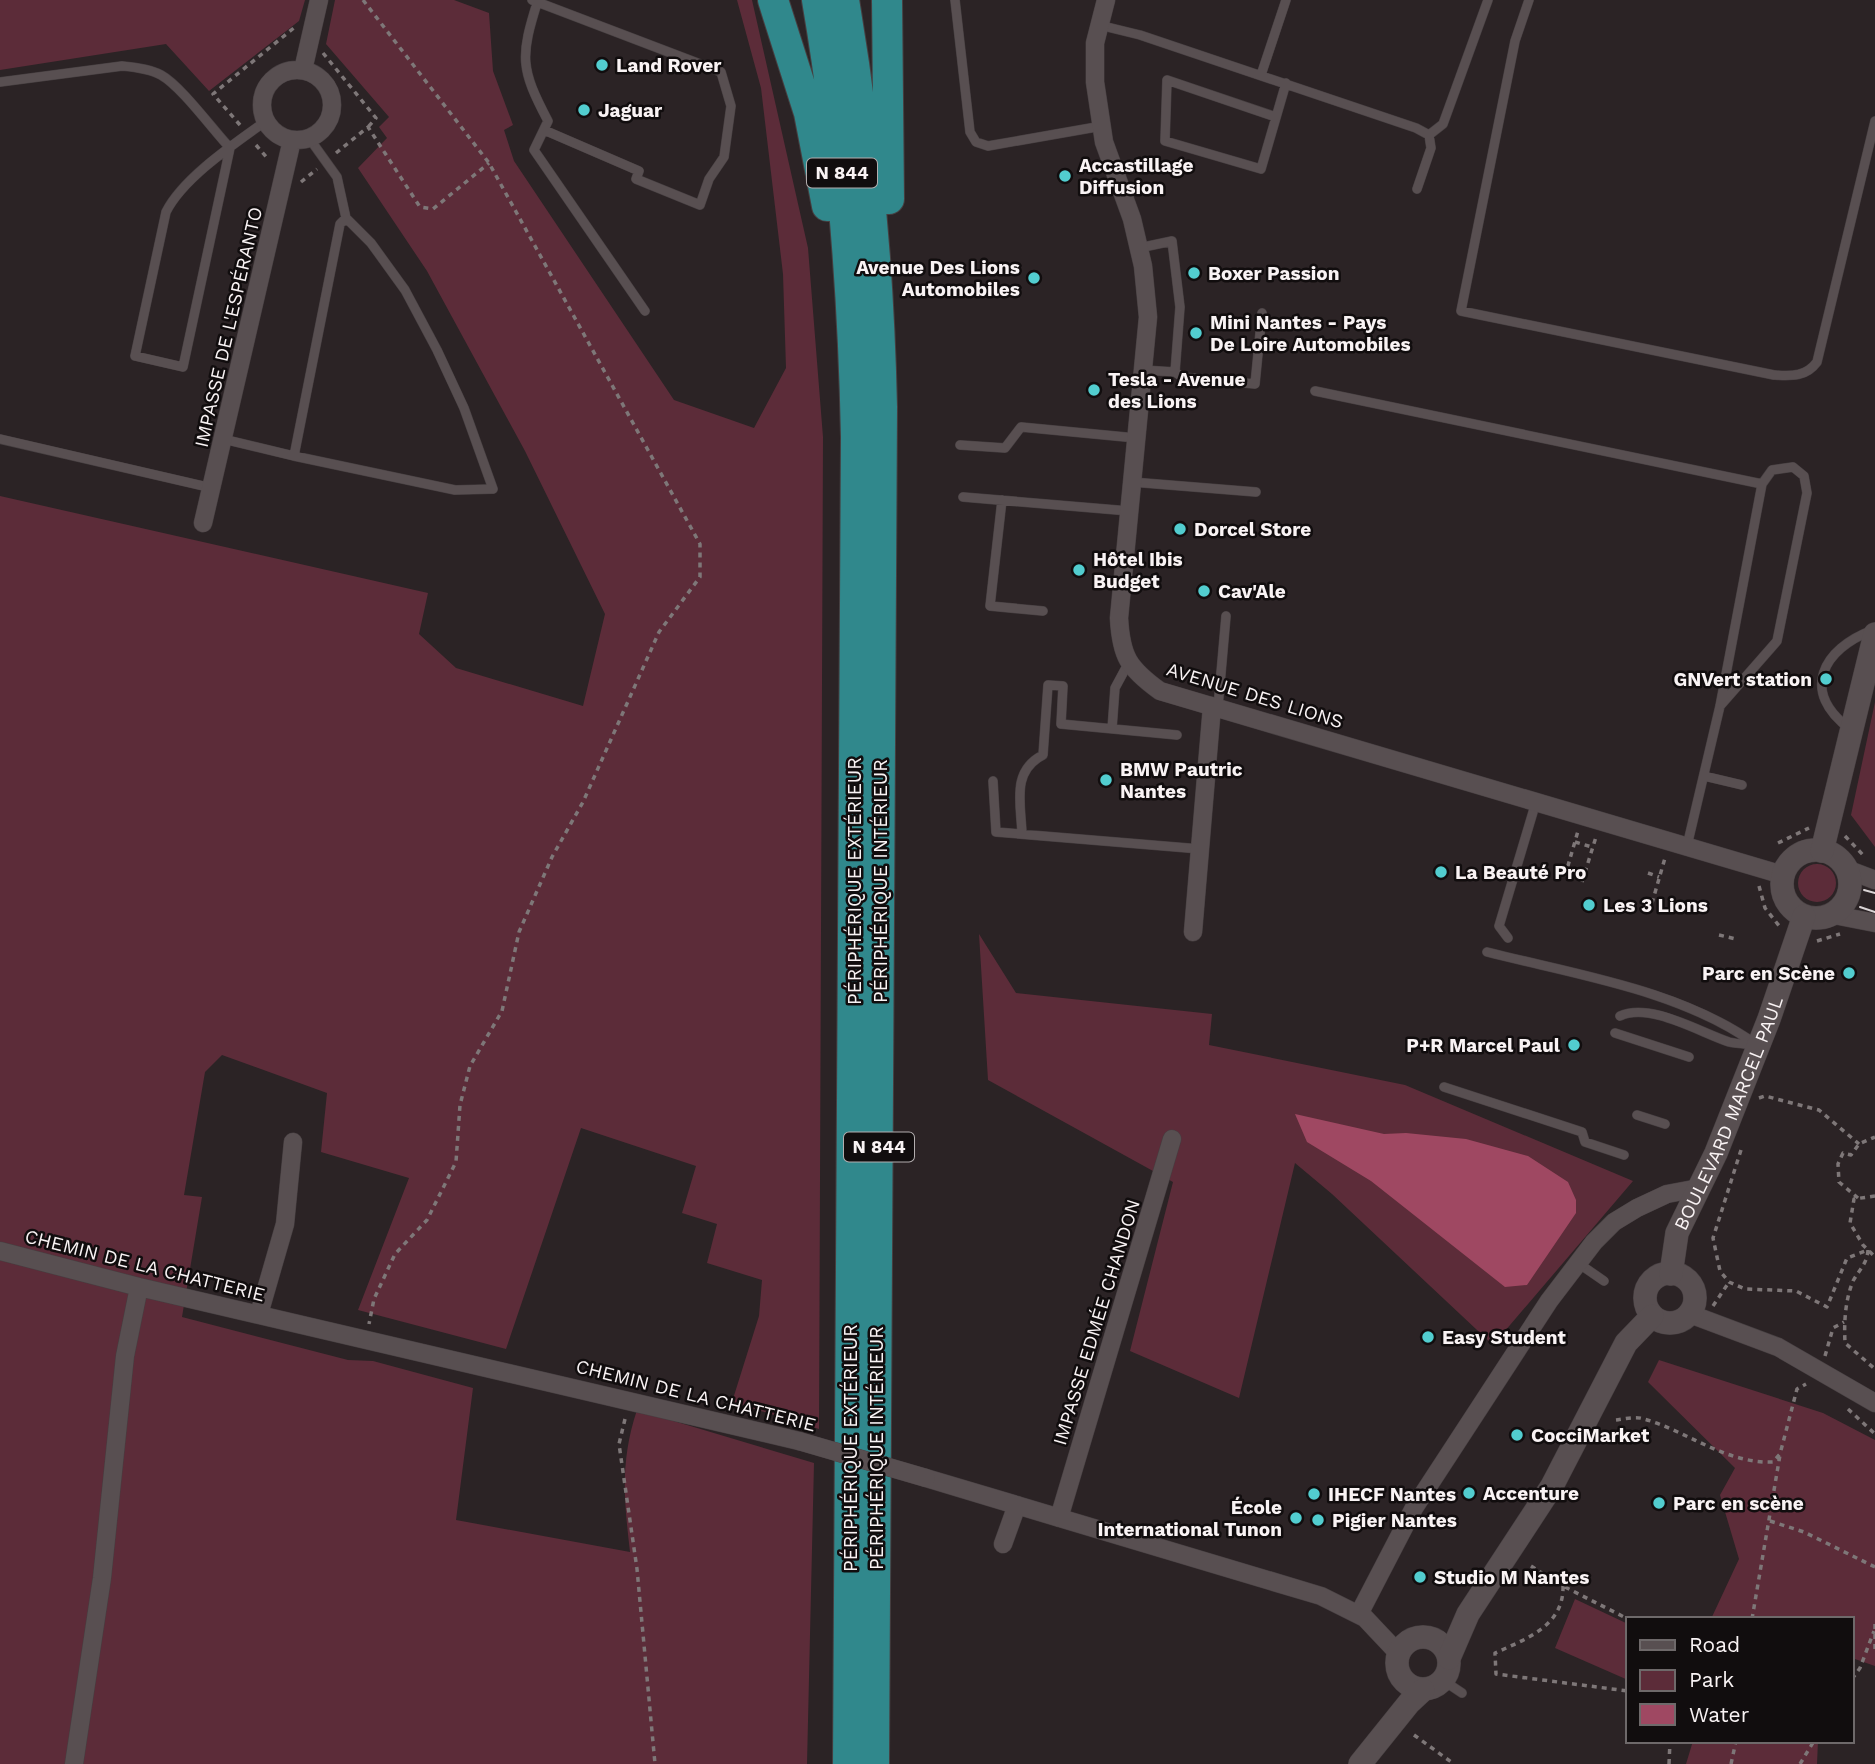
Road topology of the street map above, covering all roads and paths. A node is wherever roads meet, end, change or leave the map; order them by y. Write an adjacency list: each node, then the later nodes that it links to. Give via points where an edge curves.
1 (319, 0): 14 (street)
2 (363, 0): 30 (path)
3 (773, 0): 38 (highway, via 797,69 823,175 838,326)
4 (817, 0): 38 (highway, PÉRIPHÉRIQUE EXTÉRIEUR / N 844, via 842,170)
5 (844, 0): 35 (highway, PÉRIPHÉRIQUE INTÉRIEUR / N 844)
6 (887, 0): 35 (highway, via 891,233)
7 (955, 0): 22 (lane, via 970,132 976,142 988,146)
8 (1106, 0): 13 (street, AVENUE DES LIONS)
9 (1286, 0): 16 (lane)
10 (1488, 0): 26 (lane, via 1443,124)
11 (1529, 0): 21 (lane, via 1515,41 1461,311 1774,375 1798,376 1817,362)
12 (536, 1): 24 (lane, via 524,60 531,88 548,121); 24 (lane, via 721,72 731,106 724,158 709,179 700,205 636,179 639,171)
13 (1099, 25): 16 (lane); 22 (street, AVENUE DES LIONS, via 1095,82)
14 (310, 37): 15 (street); 23 (path, via 376,118); 25 (path, via 299,24 213,94)
15 (303, 70): 20 (street, via 281,74 266,89 262,111); 27 (street, via 324,82 333,104 325,127)
16 (1261, 75): 18 (lane)
17 (0, 82): 28 (lane, via 122,66 160,74)
18 (1286, 83): 19 (lane); 26 (lane)
19 (1276, 117): 19 (lane, via 1261,169 1166,141 1167,80)
20 (266, 121): 25 (lane); 27 (street, via 273,130)
21 (1875, 121)
22 (1101, 126): 34 (street, AVENUE DES LIONS)
23 (368, 127): 29 (path); 30 (path, via 420,207 433,209)
24 (544, 131): 36 (lane, via 534,150)
25 (247, 135): 28 (lane); 31 (path)
26 (1429, 135): 32 (lane, via 1431,148)
27 (301, 139): 29 (lane); 31 (street, IMPASSE DE L'ESPÉRANTO)
28 (230, 149): 28 (lane, via 174,196 166,212 135,356 183,367)
29 (326, 161): 31 (path, via 294,187); 33 (lane, via 343,192)
30 (489, 163): 128 (path, via 700,544 700,577 659,632 519,932 502,1011 470,1066 460,1105 456,1162 427,1220 395,1254 374,1299)
31 (283, 178): 44 (street, IMPASSE DE L'ESPÉRANTO)
32 (1417, 189)
33 (346, 218): 46 (lane, via 340,224); 46 (lane, via 405,290 464,408 493,489 455,490)
34 (1139, 247): 39 (street, AVENUE DES LIONS, via 1148,317); 40 (lane, via 1172,241 1180,307)
35 (876, 254): 160 (highway, PÉRIPHÉRIQUE INTÉRIEUR / N 844, via 883,493)
36 (645, 311)
37 (1262, 313): 40 (lane, via 1255,384 1182,377)
38 (854, 347): 159 (highway, PÉRIPHÉRIQUE EXTÉRIEUR / N 844, via 857,517)
39 (1143, 370): 40 (lane); 42 (street, AVENUE DES LIONS)
40 (1175, 372)
41 (1315, 391): 48 (lane)
42 (1136, 438): 45 (lane, via 1021,427 1005,448); 47 (street, AVENUE DES LIONS)
43 (0, 439): 49 (lane)
44 (223, 439): 46 (lane); 49 (street, IMPASSE DE L'ESPÉRANTO)
45 (960, 445)
46 (294, 456)
47 (1132, 482): 50 (lane); 53 (street, AVENUE DES LIONS)
48 (1762, 484): 60 (lane); 60 (lane, via 1772,470 1793,467 1804,476 1807,493 1777,641)
49 (212, 488): 54 (street, IMPASSE DE L'ESPÉRANTO)
50 (1256, 492)
51 (964, 497): 52 (lane)
52 (1002, 500): 53 (lane); 55 (lane, via 990,606)
53 (1129, 511): 58 (street, AVENUE DES LIONS, via 1119,618 1120,646)
54 (203, 523)
55 (1043, 611)
56 (1226, 616): 59 (lane)
57 (1875, 632): 62 (street); 62 (lane, via 1850,639 1836,650 1825,673 1824,703)
58 (1129, 662): 59 (street, AVENUE DES LIONS, via 1135,673 1160,691); 61 (lane, via 1115,688)
59 (1215, 706): 67 (street, AVENUE DES LIONS); 76 (street)
60 (1720, 706): 64 (lane)
61 (1112, 729): 63 (lane); 70 (lane, via 1061,724 1063,686 1048,685 1043,755 1020,777)
62 (1853, 731): 77 (street)
63 (1177, 735)
64 (1704, 776): 66 (lane); 74 (lane)
65 (993, 781): 70 (lane, via 996,832)
66 (1742, 785)
67 (1536, 800): 68 (street, AVENUE DES LIONS); 94 (lane, via 1499,926)
68 (1592, 818): 72 (path); 74 (street, AVENUE DES LIONS); 75 (path)
69 (1811, 828): 73 (path)
70 (1022, 834): 76 (lane)
71 (1845, 836): 78 (path, via 1860,848)
72 (1575, 842): 75 (path); 81 (path)
73 (1778, 843)
74 (1678, 844): 80 (street, AVENUE DES LIONS); 82 (path)
75 (1592, 847): 84 (path)
76 (1200, 849): 92 (street)
77 (1822, 850): 78 (street); 80 (street, via 1799,854)
78 (1856, 866): 83 (street); 87 (street, via 1841,906)
79 (1647, 873): 82 (path)
80 (1783, 875): 88 (street, via 1784,897)
81 (1565, 876)
82 (1660, 877): 86 (path)
83 (1875, 880)
84 (1582, 881)
85 (1759, 885): 90 (path, via 1765,908)
86 (1652, 903)
87 (1829, 914): 88 (street); 89 (street)
88 (1804, 916): 102 (street, BOULEVARD MARCEL PAUL)
89 (1875, 923)
90 (1782, 929)
91 (1847, 931): 96 (path)
92 (1193, 932)
93 (1719, 935): 95 (path)
94 (1508, 938)
95 (1736, 939)
96 (1815, 941)
97 (1487, 952): 98 (lane, via 1662,997)
98 (1686, 1008): 100 (lane); 102 (lane, via 1729,1025)
99 (1620, 1016): 100 (lane, via 1642,1012)
100 (1683, 1024): 102 (lane, via 1729,1042)
101 (1615, 1032): 103 (lane)
102 (1759, 1046): 114 (street, BOULEVARD MARCEL PAUL)
103 (1689, 1057)
104 (1444, 1087): 113 (lane, via 1582,1132 1585,1142)
105 (1757, 1098): 111 (path, via 1819,1110)
106 (1637, 1115): 107 (lane)
107 (1665, 1124)
108 (1875, 1137): 111 (path)
109 (1172, 1139): 136 (street, IMPASSE EDMÉE CHANDON)
110 (293, 1142): 124 (street, via 285,1224)
111 (1859, 1144): 116 (path, via 1851,1155 1843,1153 1838,1175 1839,1182)
112 (1741, 1149): 117 (path, via 1713,1238 1720,1271 1729,1282 1745,1289 1796,1291 1827,1307 1847,1258)
113 (1623, 1155)
114 (1699, 1188): 120 (street, via 1667,1194 1614,1222); 121 (street, BOULEVARD MARCEL PAUL, via 1677,1233)
115 (1875, 1196): 116 (path)
116 (1858, 1198): 117 (path, via 1854,1199 1850,1223)
117 (1868, 1250): 119 (path); 127 (path, via 1848,1295)
118 (0, 1251): 123 (street, CHEMIN DE LA CHATTERIE)
119 (1875, 1257)
120 (1578, 1263): 122 (lane); 142 (street, via 1414,1508)
121 (1671, 1274): 125 (street, via 1682,1276 1694,1293); 126 (street, via 1661,1275 1647,1288 1647,1308)
122 (1604, 1281)
123 (139, 1287): 124 (street, CHEMIN DE LA CHATTERIE); 157 (street, via 125,1356 104,1565)
124 (259, 1314): 128 (street, CHEMIN DE LA CHATTERIE)
125 (1690, 1314): 126 (street, via 1671,1324); 130 (street, via 1778,1347)
126 (1652, 1316): 147 (street, via 1626,1343 1552,1486)
127 (1844, 1322): 129 (path, via 1845,1343); 130 (path, via 1833,1328)
128 (366, 1339): 131 (street, CHEMIN DE LA CHATTERIE)
129 (1875, 1368)
130 (1816, 1376): 132 (street); 134 (path, via 1797,1389)
131 (629, 1400): 135 (street, CHEMIN DE LA CHATTERIE, bridge, via 799,1441); 158 (path, via 620,1444)
132 (1875, 1403)
133 (1616, 1420): 134 (path, via 1642,1418 1722,1453 1754,1461 1773,1462)
134 (1780, 1454): 137 (path)
135 (1017, 1505): 136 (street, CHEMIN DE LA CHATTERIE); 138 (street)
136 (1059, 1518): 142 (street, CHEMIN DE LA CHATTERIE, via 1321,1596)
137 (1770, 1521): 140 (path, via 1804,1532); 143 (path)
138 (1003, 1544)
139 (1531, 1566): 141 (path)
140 (1875, 1567)
141 (1563, 1586): 144 (path); 152 (path, via 1559,1610 1550,1622 1495,1653 1496,1674)
142 (1359, 1614): 148 (street, CHEMIN DE LA CHATTERIE)
143 (1752, 1617)
144 (1626, 1618)
145 (1875, 1624): 146 (path)
146 (1874, 1631): 149 (path); 150 (path)
147 (1443, 1649): 148 (street, via 1426,1637 1415,1638); 151 (street, via 1453,1687)
148 (1398, 1653): 151 (street, via 1400,1678)
149 (1875, 1654)
150 (1854, 1676)
151 (1423, 1690): 161 (street)
152 (1626, 1691)
153 (1414, 1735): 162 (path)
154 (1670, 1743): 163 (path)
155 (1736, 1743): 164 (path)
156 (1813, 1743): 165 (path)
157 (74, 1764)
158 (655, 1764)
159 (848, 1764)
160 (874, 1764)
161 (1360, 1764)
162 (1454, 1764)
163 (1669, 1764)
164 (1731, 1764)
165 (1800, 1764)

